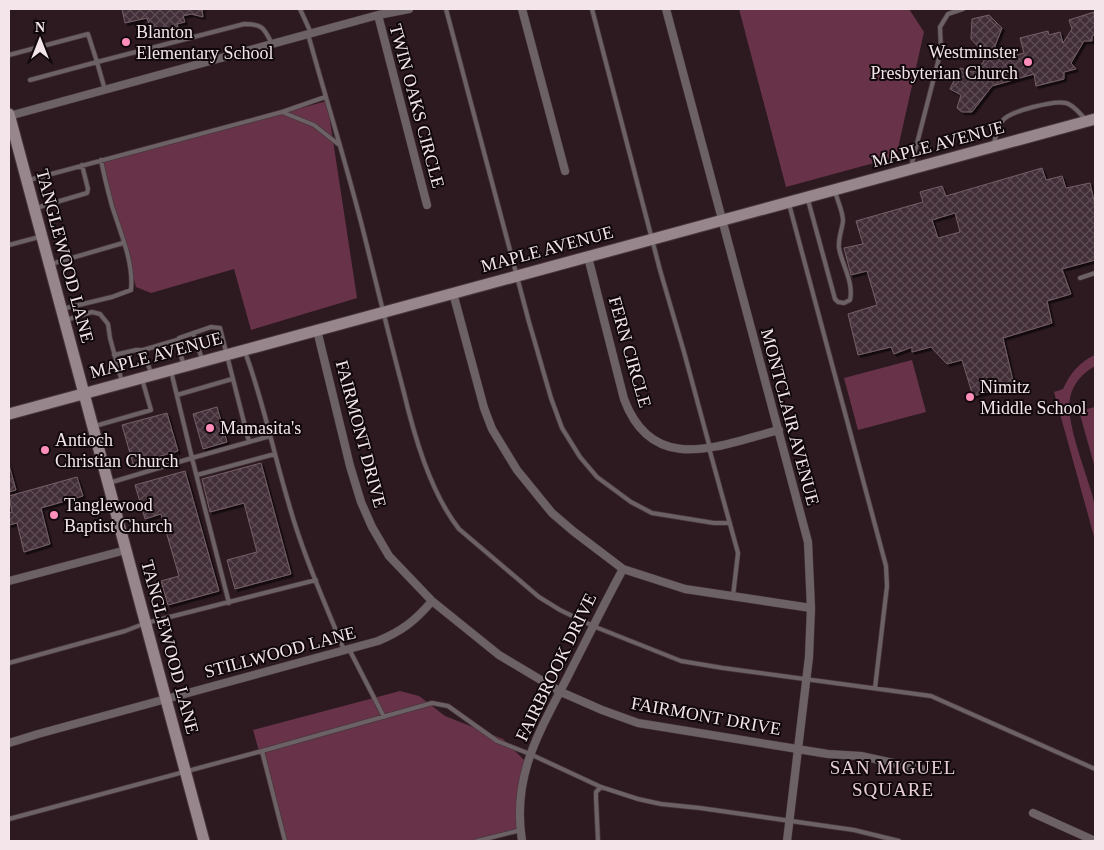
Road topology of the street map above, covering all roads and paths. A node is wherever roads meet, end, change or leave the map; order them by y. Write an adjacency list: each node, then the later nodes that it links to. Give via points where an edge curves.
1 (300, 9): 9 (lane)
2 (409, 9): 8 (street)
3 (446, 9): 39 (lane)
4 (522, 9): 24 (street)
5 (592, 9): 33 (lane)
6 (666, 9): 31 (street, MONTCLAIR AVENUE)
7 (962, 9): 23 (lane, via 948,14 940,26 941,50)
8 (378, 15): 9 (street); 29 (street, TWIN OAKS CIRCLE)
9 (310, 34): 10 (street); 15 (lane)
10 (272, 44): 12 (lane, via 265,29 256,24 244,24); 14 (street)
11 (9, 55): 12 (lane, via 88,34)
12 (96, 62): 13 (lane); 14 (lane)
13 (30, 80)
14 (105, 90): 17 (street)
15 (325, 97): 16 (lane); 19 (lane)
16 (282, 112): 19 (lane, via 314,125); 21 (lane)
17 (9, 115): 25 (main road, TANGLEWOOD LANE)
18 (1092, 120): 20 (main road, MAPLE AVENUE); 20 (lane, via 1070,105 1058,102 1018,111 1002,121)
19 (339, 145): 42 (lane)
20 (993, 147): 23 (main road, MAPLE AVENUE)
21 (101, 160): 22 (lane); 34 (lane)
22 (82, 165): 25 (lane); 30 (lane, via 87,193)
23 (911, 169): 26 (main road, MAPLE AVENUE)
24 (564, 172)
25 (27, 181): 30 (main road, TANGLEWOOD LANE)
26 (834, 190): 27 (main road, MAPLE AVENUE); 27 (lane, via 843,218 839,248 850,283 850,300 844,303 835,299)
27 (807, 197): 28 (main road, MAPLE AVENUE)
28 (788, 202): 31 (main road, MAPLE AVENUE); 83 (lane, via 886,566 887,586)
29 (428, 205)
30 (34, 208): 32 (main road, TANGLEWOOD LANE)
31 (722, 220): 33 (main road, MAPLE AVENUE); 61 (street, MONTCLAIR AVENUE)
32 (42, 236): 35 (lane); 37 (main road, TANGLEWOOD LANE)
33 (653, 239): 36 (main road, MAPLE AVENUE); 64 (lane)
34 (123, 242): 37 (lane); 43 (lane, via 131,290)
35 (9, 245)
36 (588, 257): 39 (main road, MAPLE AVENUE); 64 (street, FERN CIRCLE, via 624,399 634,421 651,438 667,446 685,450)
37 (49, 264): 43 (main road, TANGLEWOOD LANE)
38 (1095, 274): 40 (lane)
39 (518, 275): 41 (main road, MAPLE AVENUE); 69 (lane, via 562,428 597,477 652,513 714,523)
40 (1080, 278)
41 (453, 293): 42 (main road, MAPLE AVENUE); 71 (street, via 484,408 502,447 552,513)
42 (382, 312): 44 (main road, MAPLE AVENUE); 79 (lane, via 422,456 451,518 459,529 539,597)
43 (63, 315): 50 (lane, via 100,314 108,324); 57 (main road, TANGLEWOOD LANE)
44 (317, 330): 48 (main road, MAPLE AVENUE); 75 (street, FAIRMONT DRIVE, via 350,466 372,527 389,556)
45 (193, 333): 46 (lane); 49 (lane, via 220,328); 51 (lane)
46 (177, 340): 47 (lane); 52 (lane)
47 (143, 350): 50 (lane); 54 (lane)
48 (244, 350): 49 (main road, MAPLE AVENUE); 62 (lane)
49 (227, 354): 51 (main road, MAPLE AVENUE); 55 (lane)
50 (114, 355): 56 (lane)
51 (202, 361): 52 (main road, MAPLE AVENUE)
52 (184, 366): 53 (main road, MAPLE AVENUE)
53 (171, 369): 54 (main road, MAPLE AVENUE); 58 (lane)
54 (147, 376): 56 (main road, MAPLE AVENUE); 60 (lane, via 151,410)
55 (232, 379): 58 (lane); 63 (lane)
56 (122, 382): 57 (main road, MAPLE AVENUE)
57 (84, 393): 59 (main road, MAPLE AVENUE); 60 (main road, TANGLEWOOD LANE)
58 (177, 395): 66 (lane)
59 (9, 414)
60 (93, 427): 68 (main road, TANGLEWOOD LANE)
61 (779, 430): 64 (street, FERN CIRCLE); 77 (street, MONTCLAIR AVENUE, via 808,542)
62 (270, 436): 63 (lane); 65 (lane)
63 (249, 442): 66 (lane)
64 (709, 448): 69 (lane)
65 (275, 454): 67 (lane); 72 (lane, via 306,558)
66 (192, 458): 67 (lane); 68 (lane)
67 (197, 475): 76 (lane)
68 (107, 484): 70 (main road, TANGLEWOOD LANE)
69 (730, 522): 74 (lane, via 738,553)
70 (126, 550): 73 (street); 78 (main road, TANGLEWOOD LANE)
71 (623, 569): 74 (street, via 685,589); 79 (street, FAIRBROOK DRIVE)
72 (316, 580): 76 (lane); 80 (lane)
73 (9, 581)
74 (733, 596): 77 (street)
75 (432, 601): 80 (street, STILLWOOD LANE, via 399,632); 84 (street, FAIRMONT DRIVE, via 499,655)
76 (229, 603): 78 (lane)
77 (811, 608): 82 (street, MONTCLAIR AVENUE)
78 (146, 623): 81 (lane); 85 (main road, TANGLEWOOD LANE)
79 (593, 626): 82 (lane, via 681,661); 84 (street, FAIRBROOK DRIVE)
80 (346, 650): 85 (street, STILLWOOD LANE); 86 (lane)
81 (9, 663)
82 (807, 678): 83 (lane); 88 (street, MONTCLAIR AVENUE)
83 (875, 688): 91 (lane, via 940,698)
84 (561, 692): 88 (street, FAIRMONT DRIVE, via 638,723); 90 (street, FAIRBROOK DRIVE)
85 (166, 700): 87 (street, STILLWOOD LANE); 93 (main road, TANGLEWOOD LANE)
86 (384, 716): 89 (lane); 90 (lane, via 438,703 448,706 497,741)
87 (9, 743)
88 (799, 748): 92 (street, via 861,756); 97 (street, MONTCLAIR AVENUE)
89 (262, 751): 93 (lane); 100 (lane)
90 (530, 754): 94 (lane); 98 (street, FAIRBROOK DRIVE, via 521,796)
91 (1095, 769)
92 (925, 770)
93 (185, 771): 96 (lane); 99 (main road, TANGLEWOOD LANE)
94 (600, 787): 97 (lane, via 661,804); 103 (lane, via 596,792)
95 (1033, 813): 106 (street)
96 (9, 819)
97 (790, 821): 104 (street, MONTCLAIR AVENUE); 105 (lane, via 854,830)
98 (521, 830): 101 (lane); 102 (street, FAIRBROOK DRIVE)
99 (204, 841)
100 (285, 841)
101 (478, 841)
102 (522, 841)
103 (598, 841)
104 (787, 841)
105 (899, 841)
106 (1095, 841)

